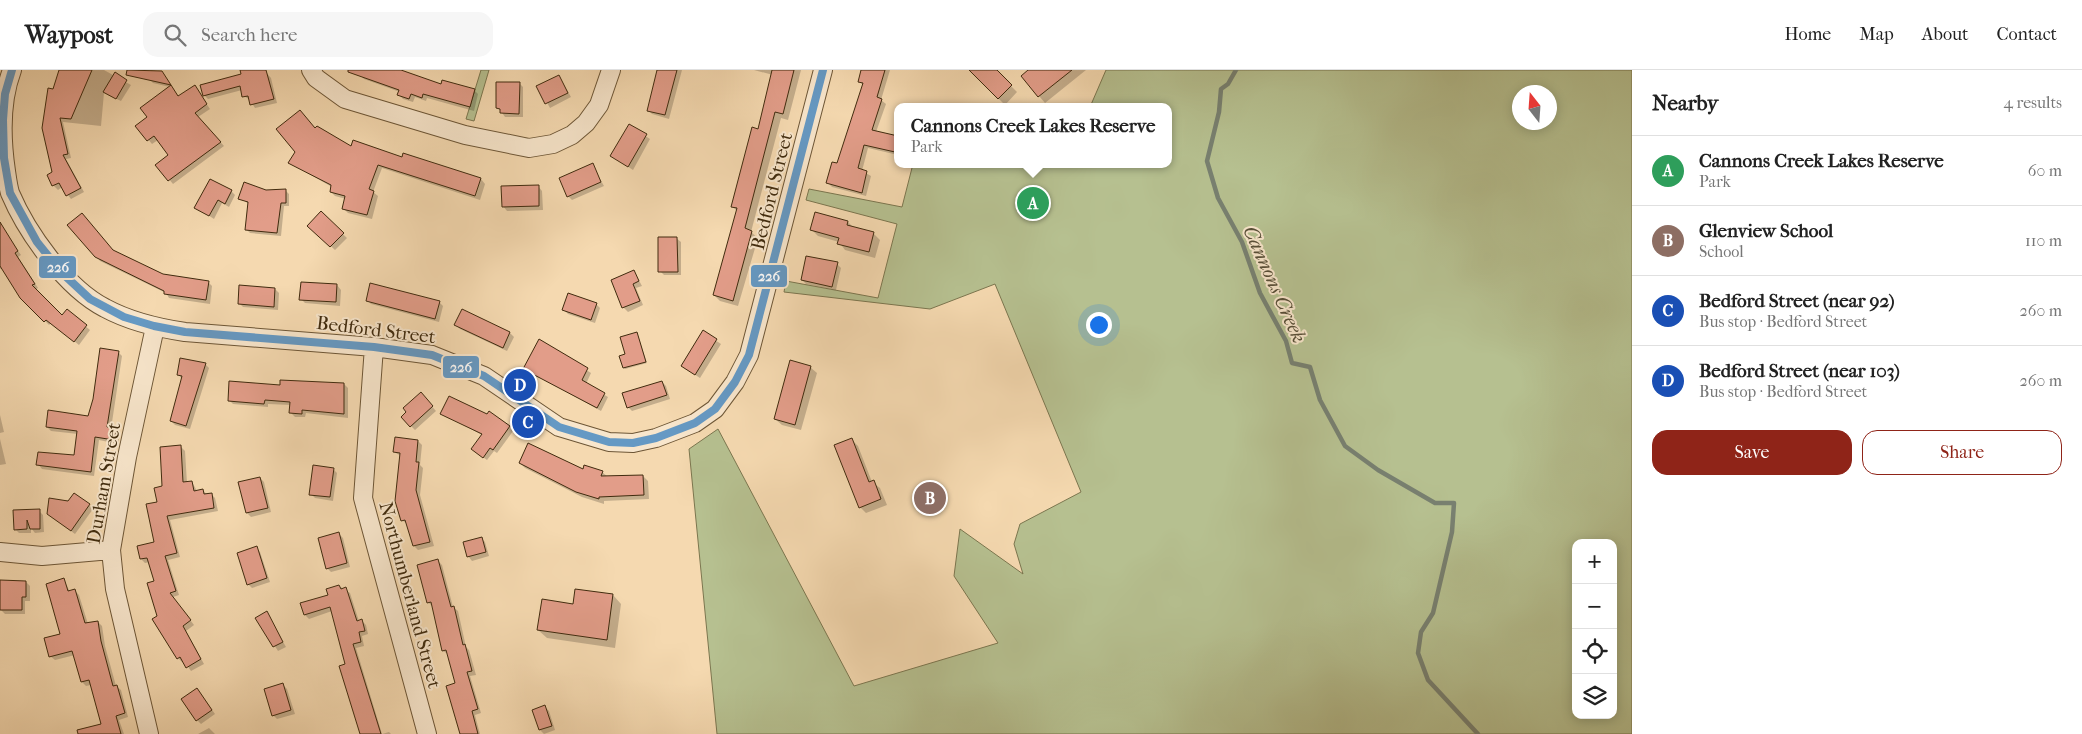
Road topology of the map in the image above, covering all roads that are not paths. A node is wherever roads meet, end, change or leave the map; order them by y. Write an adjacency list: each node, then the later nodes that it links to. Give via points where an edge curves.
1 (12, 70): 5 (street, Bedford Street, via 6,85 1,138 10,192 47,258 72,284 105,308)
2 (312, 70): 3 (street, via 316,78 345,99 465,134 529,148 553,144 572,135 586,123 599,104)
3 (612, 70)
4 (823, 70): 6 (street, Bedford Street, via 749,355 715,410 695,423 656,438 633,443 609,442 559,427 489,380 454,363 426,354)
5 (155, 327): 6 (street, Bedford Street); 7 (street, Durham Street)
6 (374, 347): 10 (street, Northumberland Street, via 363,498)
7 (111, 550): 8 (street, via 42,556); 9 (street, Durham Street, via 114,589)
8 (0, 552)
9 (149, 734)
10 (426, 734)

